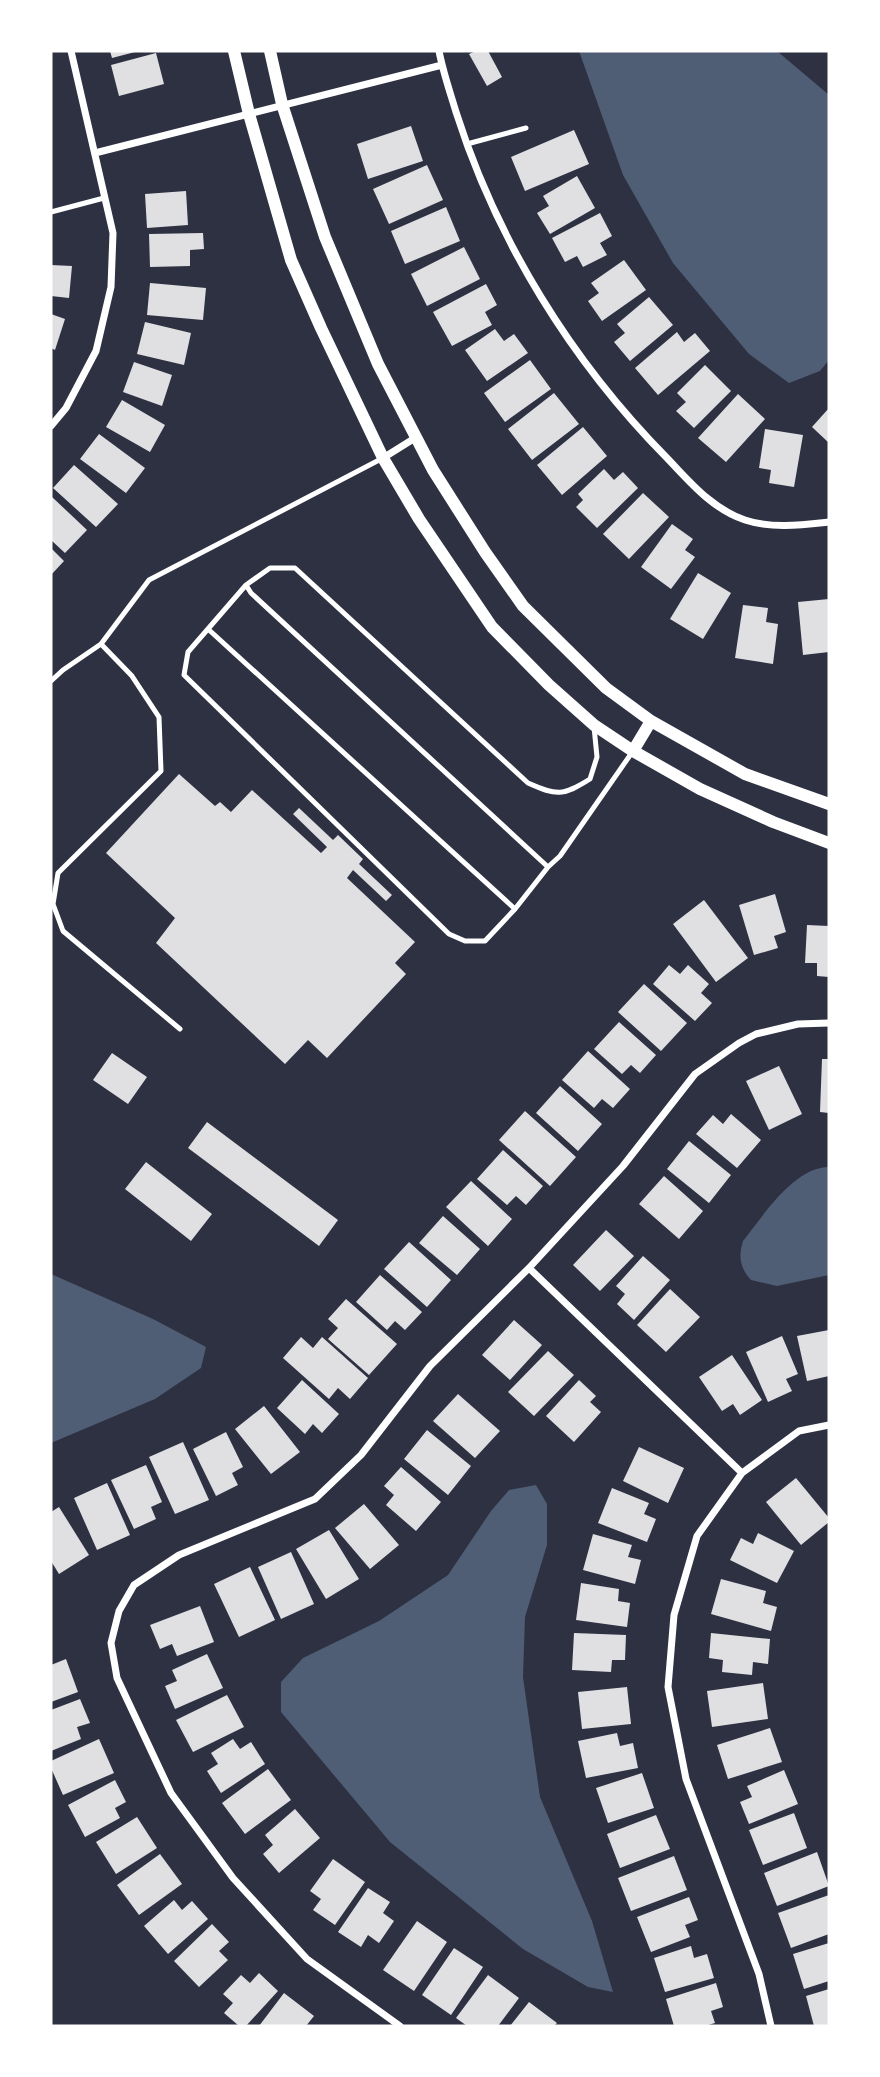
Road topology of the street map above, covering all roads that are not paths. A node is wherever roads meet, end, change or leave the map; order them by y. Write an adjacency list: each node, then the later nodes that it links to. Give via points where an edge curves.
1 (71, 51): 10 (street)
2 (234, 51): 7 (street)
3 (270, 51): 6 (street)
4 (439, 51): 5 (street)
5 (442, 65): 6 (street); 9 (street)
6 (282, 104): 7 (street); 14 (street, via 325,237 378,364)
7 (249, 114): 10 (street); 15 (street, via 291,260)
8 (526, 128): 9 (lane)
9 (467, 145): 16 (street, via 502,227 554,318 628,419 709,501 745,520 785,526)
10 (95, 153): 11 (street)
11 (104, 198): 12 (lane); 13 (street, via 113,233 111,287 96,351 66,408)
12 (51, 212)
13 (51, 426)
14 (415, 438): 15 (street); 21 (street, via 523,606 606,688)
15 (383, 458): 19 (lane, via 149,580); 22 (street, via 492,627)
16 (829, 522)
17 (246, 585): 18 (lane); 22 (lane, via 270,568 295,568 528,783 551,794 570,792 590,779 597,757); 26 (lane)
18 (208, 629): 29 (lane); 29 (lane, via 188,652 184,674 449,934 465,941 485,941)
19 (101, 644): 20 (lane); 28 (lane, via 132,676 159,717 161,771)
20 (51, 681)
21 (651, 721): 23 (street); 24 (street, via 746,774)
22 (594, 725): 23 (street)
23 (633, 751): 25 (street, via 700,789); 26 (lane)
24 (829, 804)
25 (829, 843)
26 (548, 867): 29 (lane)
27 (51, 871): 28 (lane)
28 (58, 873): 31 (lane, via 53,904 63,932)
29 (514, 909)
30 (829, 1023): 32 (street, via 797,1024 756,1034 695,1074 623,1166)
31 (180, 1029)
32 (529, 1268): 34 (street); 35 (street, via 430,1366 360,1455 316,1499 179,1555 134,1585 119,1611 111,1643 117,1678 171,1793 233,1878 307,1959)
33 (829, 1425): 34 (street, via 799,1432)
34 (742, 1473): 36 (street, via 697,1536 674,1615 668,1687 686,1780 759,1974)
35 (400, 2026)
36 (771, 2026)

